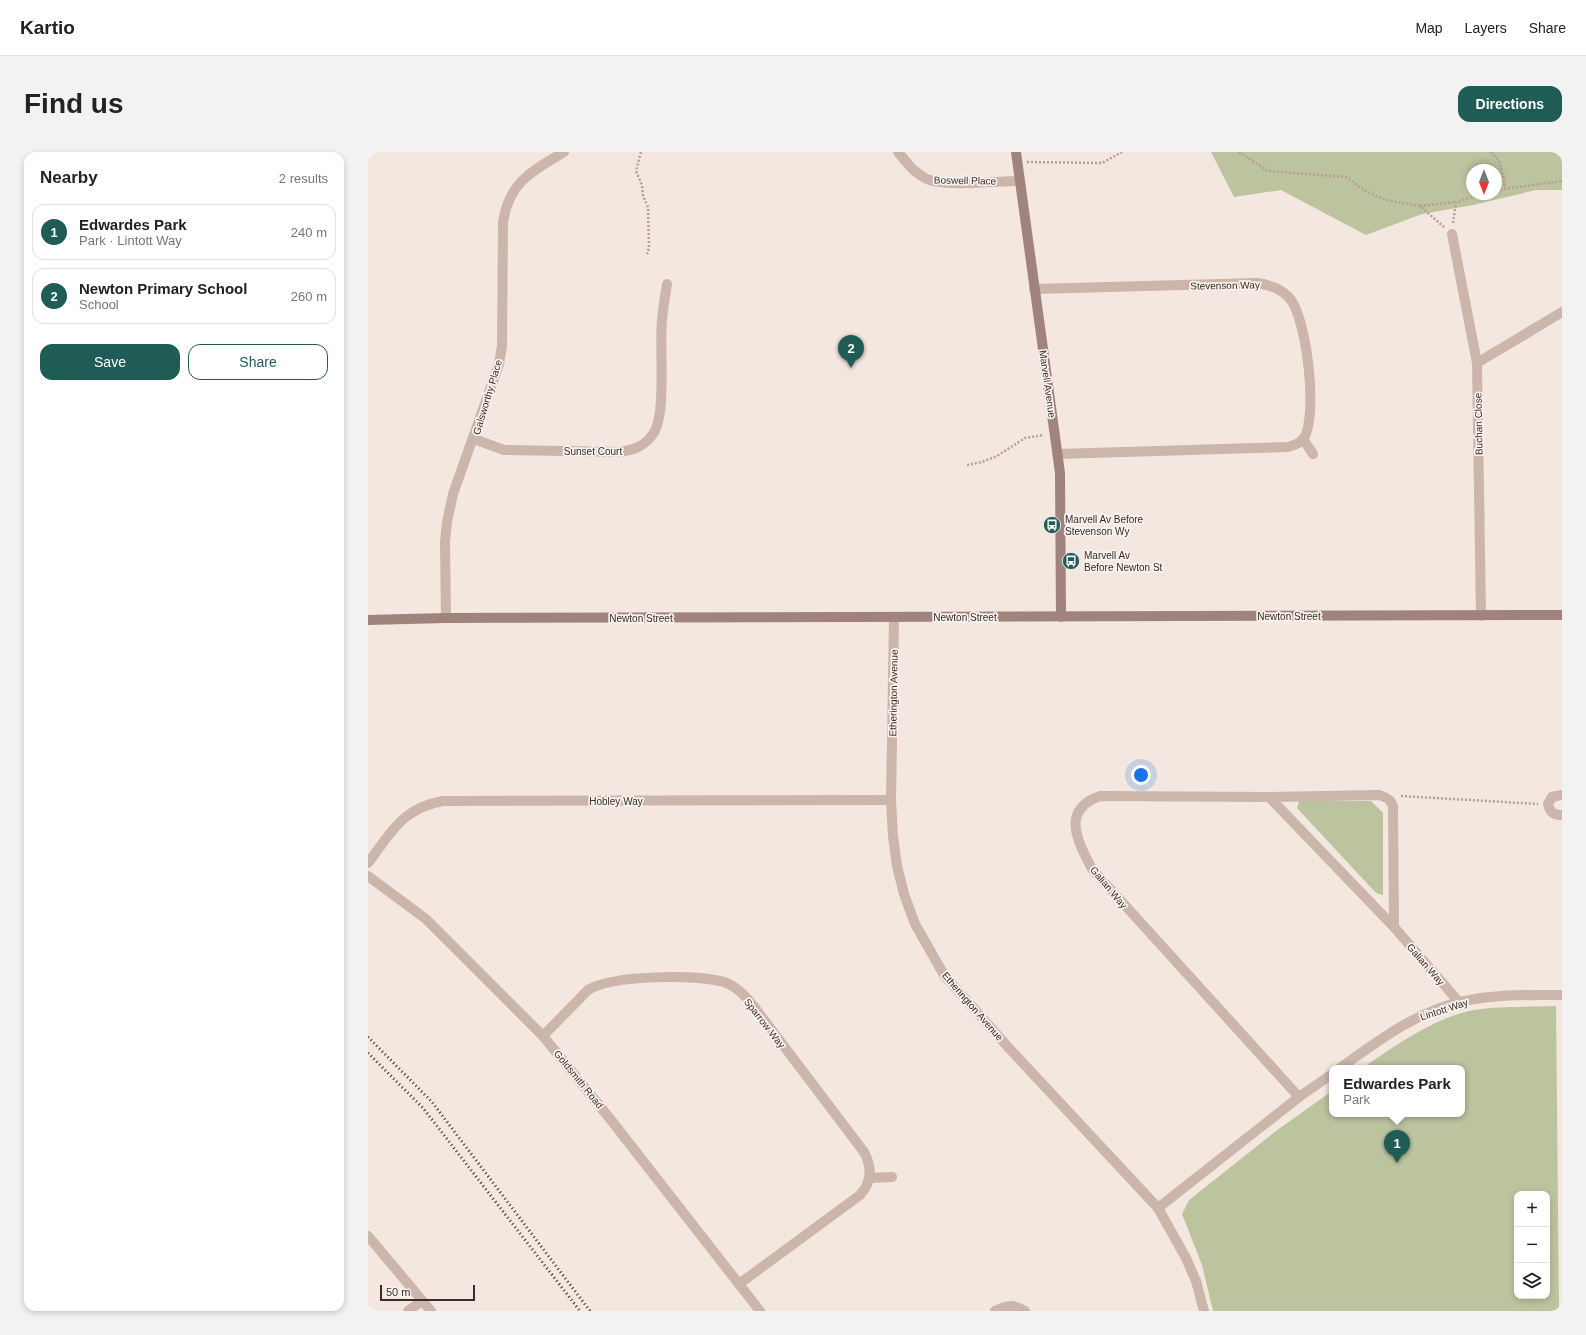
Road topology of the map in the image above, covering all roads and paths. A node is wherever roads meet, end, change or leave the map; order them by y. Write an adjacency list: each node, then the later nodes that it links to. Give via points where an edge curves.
1 (564, 152): 23 (street, Galsworthy Place, via 529,173 514,190 505,210 502,346)
2 (641, 152): 17 (path, via 636,171 648,207)
3 (898, 152): 9 (street, Boswell Place, via 915,172 929,180)
4 (1016, 152): 8 (street, Marvell Avenue)
5 (1122, 152): 8 (path, via 1102,163)
6 (1239, 152): 15 (path, via 1268,171 1341,176 1386,200)
7 (1491, 152): 11 (path, via 1500,162)
8 (1017, 164): 9 (street, Marvell Avenue)
9 (1019, 181): 19 (street, Marvell Avenue)
10 (1562, 181): 11 (path)
11 (1505, 187): 12 (path)
12 (1502, 188)
13 (1466, 199): 14 (path)
14 (1456, 202): 15 (path); 16 (path)
15 (1420, 206): 16 (path)
16 (1452, 234): 21 (street, Buchan Close)
17 (647, 254)
18 (667, 284): 23 (street, Sunset Court, via 662,320 660,418 654,433 645,444 619,452 504,450)
19 (1034, 289): 24 (street, Stevenson Way, via 1257,283 1279,290 1292,302 1302,325 1306,346 1309,416); 25 (street, Marvell Avenue)
20 (1562, 312): 21 (street)
21 (1477, 363): 29 (street, Buchan Close)
22 (1044, 435): 27 (path, via 1025,438 998,456)
23 (474, 439): 32 (street, Galsworthy Place, via 453,494 447,522)
24 (1303, 439): 25 (street, via 1288,447); 26 (street)
25 (1058, 454): 31 (street, Marvell Avenue)
26 (1313, 454)
27 (967, 465)
28 (1562, 615): 29 (street, Newton Street)
29 (1481, 616): 31 (street, Newton Street)
30 (894, 617): 31 (street, Newton Street); 32 (street, Newton Street); 36 (street, Etherington Avenue)
31 (1062, 617)
32 (446, 618): 33 (street, Newton Street)
33 (368, 620)
34 (1562, 795): 38 (street, via 1552,797)
35 (1269, 797): 37 (street, Galian Way, via 1379,795); 42 (street, Galian Way); 48 (street, Galian Way, via 1100,796 1088,800 1082,806 1076,814 1075,822 1084,854 1092,869)
36 (891, 800): 40 (street, Hobley Way, via 443,801 418,808 407,815 397,824); 51 (street, Etherington Avenue, via 896,866 904,894 915,924 944,975)
37 (1389, 800): 38 (path, via 1398,796); 42 (street, via 1393,807)
38 (1548, 804): 39 (street, via 1553,814)
39 (1562, 815)
40 (368, 863)
41 (368, 876): 45 (street, Goldsmith Road, via 426,920)
42 (1394, 927): 44 (street, Galian Way)
43 (1562, 995): 44 (street, Lintott Way, via 1492,996)
44 (1459, 1002): 46 (street, Lintott Way, via 1415,1019)
45 (543, 1036): 50 (street, Sparrow Way, via 588,990 597,985 646,978 710,979 725,982 738,990 752,1004 864,1152 868,1160); 53 (street, Goldsmith Road)
46 (1344, 1065)
47 (1329, 1076): 48 (street)
48 (1299, 1097): 51 (street)
49 (892, 1177): 50 (street)
50 (869, 1178): 53 (street, via 866,1188 860,1195)
51 (1158, 1208): 60 (street, Etherington Avenue, via 1186,1258 1196,1281)
52 (368, 1236): 54 (street)
53 (740, 1284): 57 (street, Goldsmith Road)
54 (422, 1301): 55 (street); 56 (street)
55 (408, 1311)
56 (431, 1311)
57 (760, 1311)
58 (994, 1311): 59 (street, via 1006,1305 1016,1306)
59 (1025, 1311)
60 (1204, 1311)

